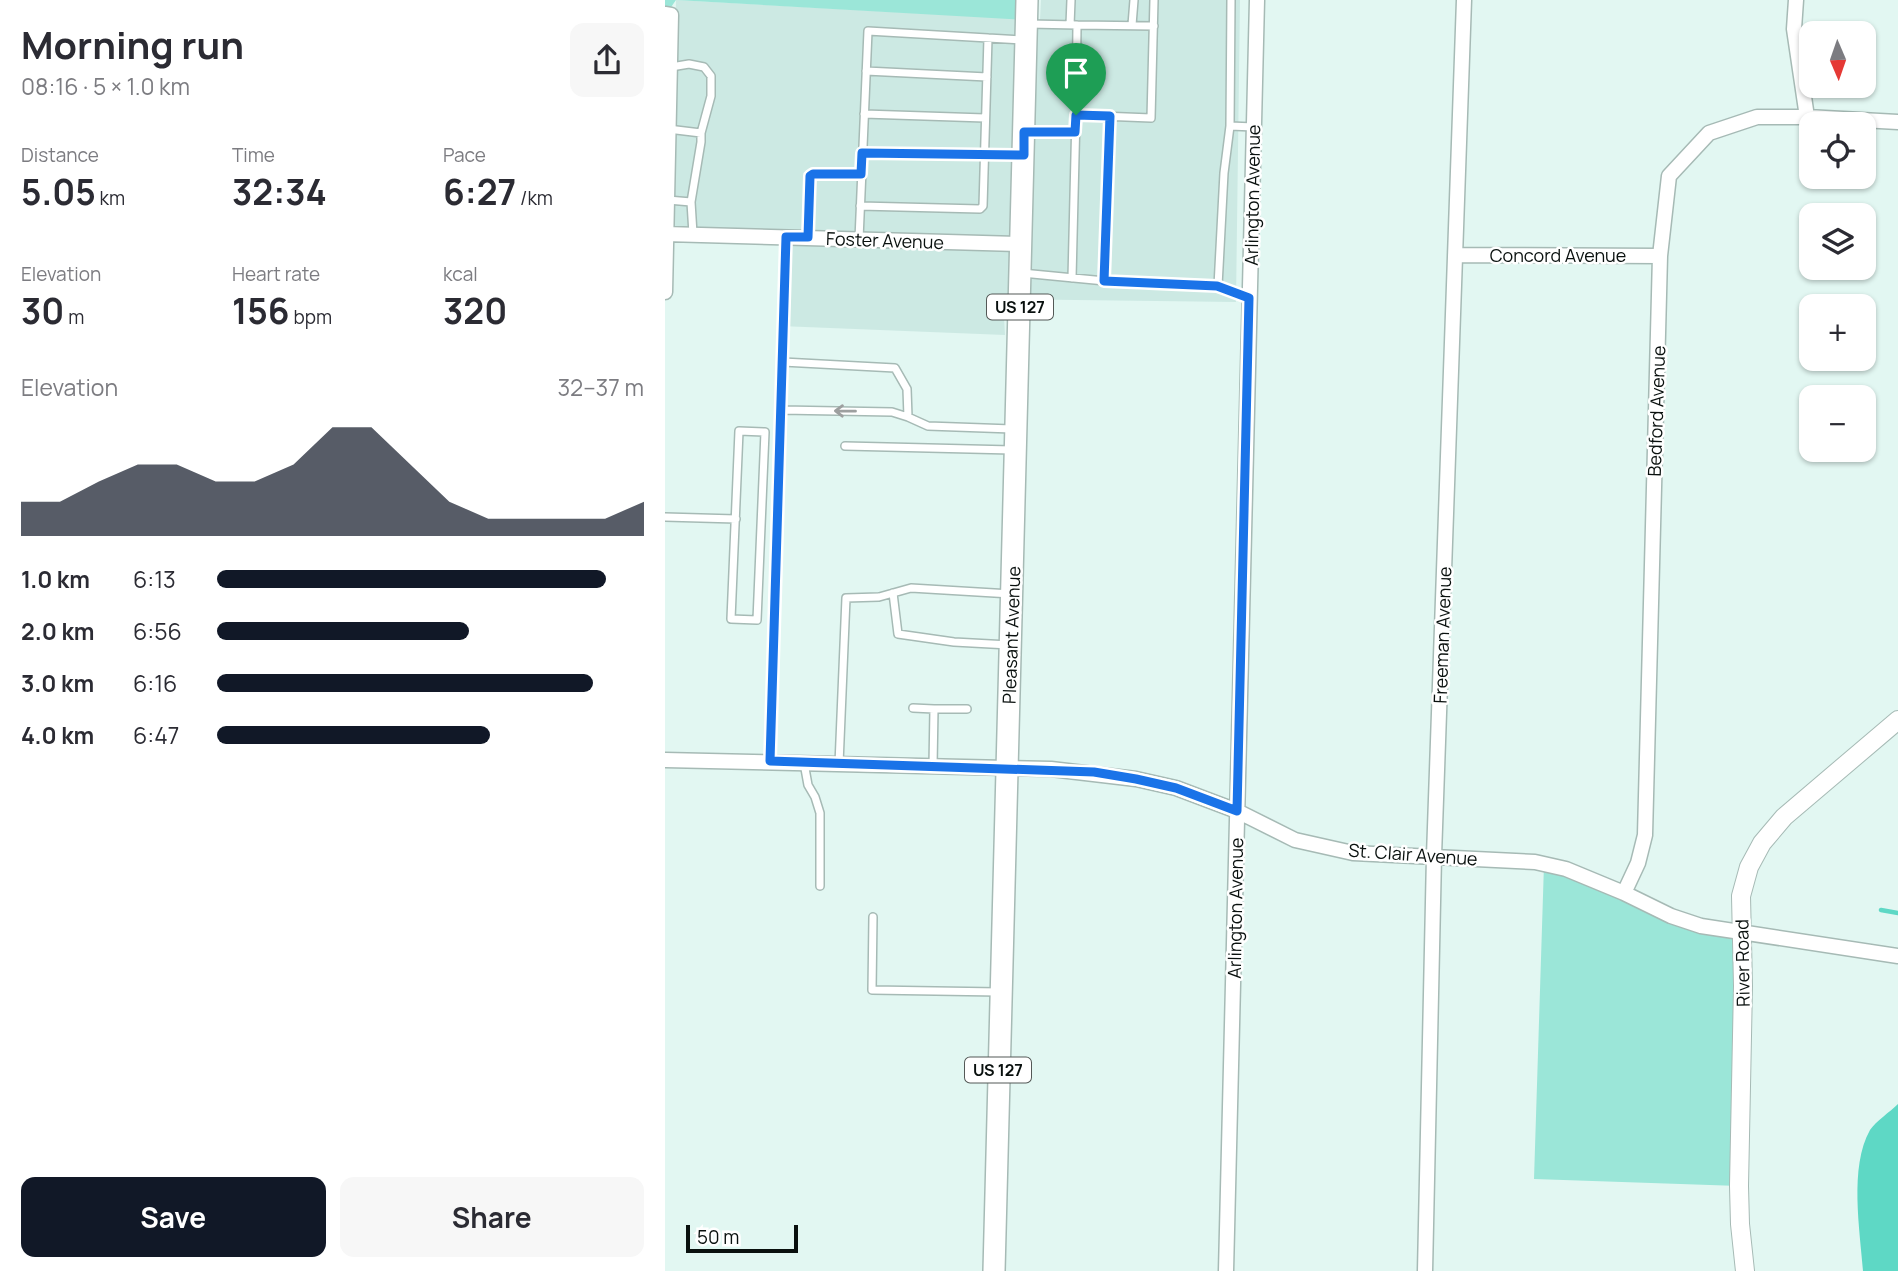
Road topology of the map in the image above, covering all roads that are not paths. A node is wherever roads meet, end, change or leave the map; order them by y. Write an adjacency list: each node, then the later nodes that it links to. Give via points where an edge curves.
1 (1027, 0): 13 (main road, Pleasant Avenue / US 127)
2 (1071, 0): 10 (lane)
3 (1134, 0): 11 (lane)
4 (1154, 0): 12 (lane)
5 (1231, 0): 27 (lane)
6 (1257, 0): 28 (street, Arlington Avenue)
7 (1464, 0): 46 (street, Freeman Avenue)
8 (1796, 0): 19 (street, via 1794,29)
9 (668, 14): 15 (street)
10 (1074, 25): 11 (lane); 13 (lane); 21 (lane)
11 (1132, 25): 12 (lane)
12 (1154, 26): 22 (lane, via 1151,118)
13 (1027, 32): 14 (lane); 30 (main road, Pleasant Avenue / US 127)
14 (988, 38): 16 (lane, via 868,32); 17 (lane)
15 (670, 67): 18 (street); 32 (lane, via 704,67 711,76)
16 (866, 71): 17 (lane); 20 (lane)
17 (987, 76): 24 (lane)
18 (667, 110): 29 (street)
19 (1806, 112)
20 (864, 114): 24 (lane); 33 (lane)
21 (1076, 115): 22 (lane); 31 (lane)
22 (1110, 116): 50 (lane)
23 (1799, 117): 47 (street, Bedford Avenue, via 1757,117 1709,133 1669,176)
24 (985, 118): 34 (lane)
25 (1876, 121): 26 (street, Bedford Avenue)
26 (1898, 122)
27 (1230, 126): 28 (lane); 51 (lane)
28 (1254, 127): 53 (street, Arlington Avenue)
29 (668, 129): 32 (lane); 37 (street)
30 (1024, 132): 31 (lane); 35 (main road, Pleasant Avenue / US 127)
31 (1075, 132): 49 (lane)
32 (701, 133): 38 (lane)
33 (862, 153): 34 (lane); 36 (lane)
34 (984, 154): 35 (lane); 39 (lane, via 980,209)
35 (1024, 155): 45 (main road, Pleasant Avenue / US 127)
36 (861, 174): 39 (lane); 43 (lane, via 810,176)
37 (668, 200): 38 (lane); 40 (street)
38 (691, 202): 41 (lane)
39 (860, 206): 44 (lane)
40 (666, 234): 41 (street, Foster Avenue); 52 (street)
41 (693, 234): 42 (street, Foster Avenue)
42 (786, 237): 43 (street, Foster Avenue); 54 (lane)
43 (808, 237): 44 (street, Foster Avenue)
44 (859, 239): 45 (street, Foster Avenue)
45 (1021, 244): 48 (main road, Pleasant Avenue / US 127)
46 (1455, 255): 47 (street, Concord Avenue); 77 (street, Freeman Avenue)
47 (1660, 256): 79 (street, Bedford Avenue, via 1645,835)
48 (1021, 273): 49 (lane); 57 (main road, Pleasant Avenue / US 127)
49 (1072, 278): 50 (lane)
50 (1104, 281): 51 (lane)
51 (1217, 286): 53 (lane)
52 (665, 292)
53 (1249, 298): 76 (street, Arlington Avenue)
54 (783, 362): 55 (lane); 56 (lane, via 895,368 907,389)
55 (782, 410): 56 (lane, one-way to 55, via 892,412); 64 (lane)
56 (908, 417): 57 (lane, via 928,426)
57 (1016, 440): 58 (lane); 62 (main road, Pleasant Avenue / US 127)
58 (845, 446)
59 (665, 517): 60 (lane)
60 (736, 519): 63 (lane, via 731,619); 63 (lane, via 739,431 765,432)
61 (893, 593): 62 (lane, via 911,588); 65 (lane, via 898,634); 73 (lane, via 846,598)
62 (1012, 594): 65 (main road, Pleasant Avenue / US 127)
63 (757, 620): 64 (lane)
64 (775, 622): 71 (lane)
65 (1010, 645): 75 (main road, Pleasant Avenue / US 127)
66 (913, 708): 67 (lane)
67 (934, 709): 68 (lane); 74 (lane)
68 (967, 709)
69 (1898, 720): 81 (street, River Road, via 1784,817 1762,843 1741,896)
70 (665, 760): 71 (street, St. Clair Avenue)
71 (770, 761): 72 (street, St. Clair Avenue)
72 (804, 762): 73 (street, St. Clair Avenue); 78 (lane, via 820,813)
73 (839, 764): 74 (street, St. Clair Avenue)
74 (933, 767): 75 (street, St. Clair Avenue)
75 (1007, 770): 76 (street, St. Clair Avenue, via 1061,770 1136,779 1176,788); 83 (main road, Pleasant Avenue / US 127)
76 (1237, 811): 77 (street, St. Clair Avenue, via 1307,843 1353,853); 85 (street, Arlington Avenue)
77 (1434, 856): 79 (street, St. Clair Avenue, via 1535,862); 86 (street, Freeman Avenue)
78 (821, 886)
79 (1624, 892): 81 (street, St. Clair Avenue, via 1691,923)
80 (873, 916): 83 (lane, via 872,990)
81 (1741, 933): 82 (street, St. Clair Avenue); 87 (street, River Road, via 1739,1172)
82 (1898, 956)
83 (1000, 992): 84 (main road, Pleasant Avenue / US 127)
84 (994, 1271)
85 (1226, 1271)
86 (1425, 1271)
87 (1745, 1271)

